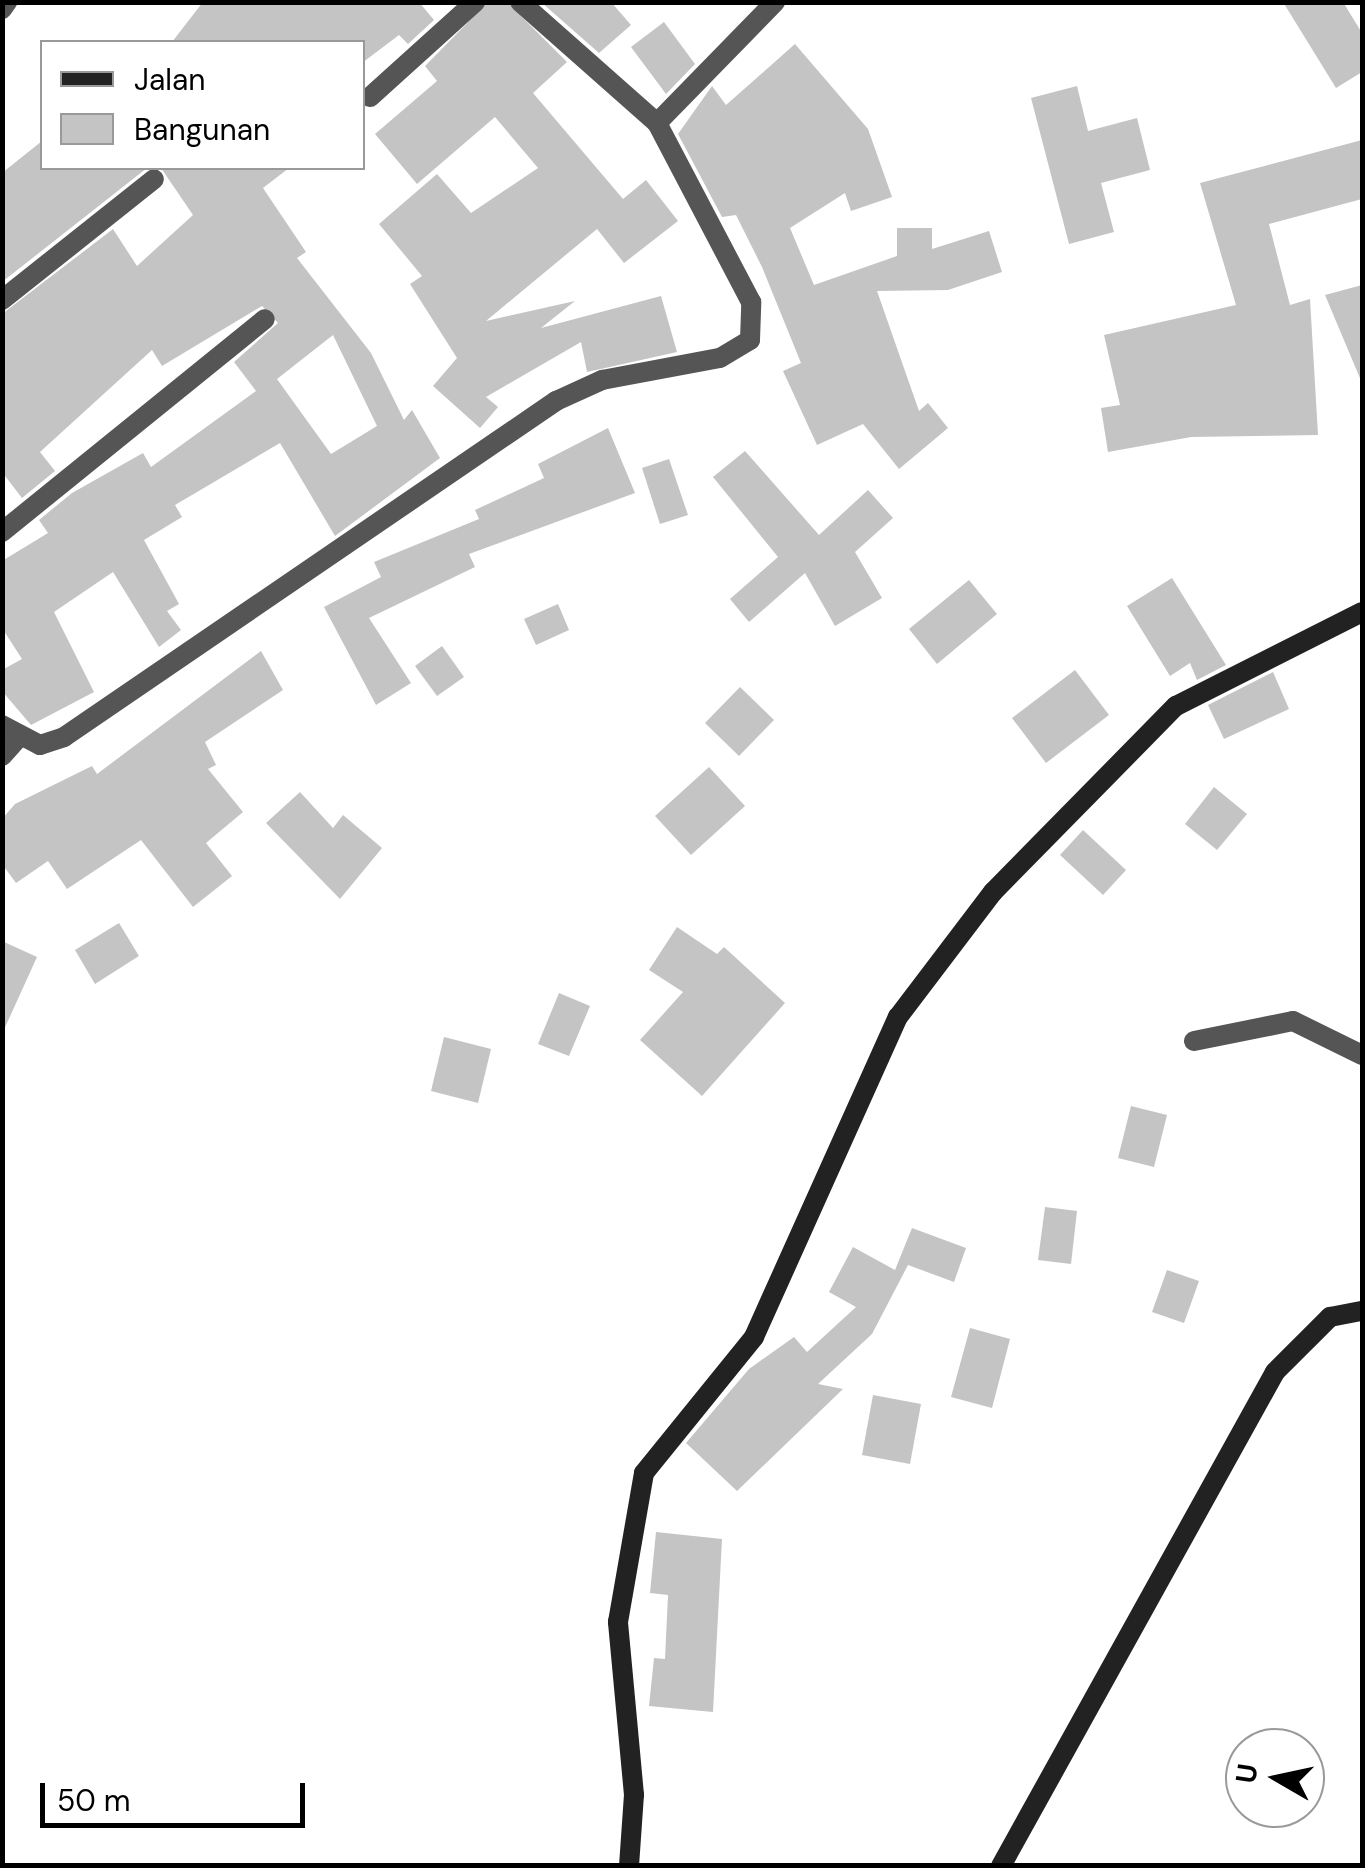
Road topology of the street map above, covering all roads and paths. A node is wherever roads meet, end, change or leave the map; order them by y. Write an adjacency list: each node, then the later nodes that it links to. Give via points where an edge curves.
1 (7, 2): 5 (street)
2 (475, 2): 6 (street)
3 (520, 2): 7 (street)
4 (775, 2): 7 (street)
5 (2, 9)
6 (370, 97)
7 (657, 123): 13 (street, via 750,302 754,325 741,351 602,380 556,401 78,728 40,746)
8 (154, 179): 9 (street)
9 (2, 300)
10 (265, 319): 11 (street)
11 (2, 532)
12 (1362, 612): 18 (street, via 1176,706 994,892 898,1017 754,1337 644,1474 618,1622 634,1795)
13 (10, 731): 14 (street)
14 (2, 756)
15 (1194, 1041): 16 (street, via 1293,1021)
16 (1362, 1055)
17 (1362, 1311): 19 (street, via 1330,1317 1275,1372)
18 (629, 1866)
19 (1001, 1866)

